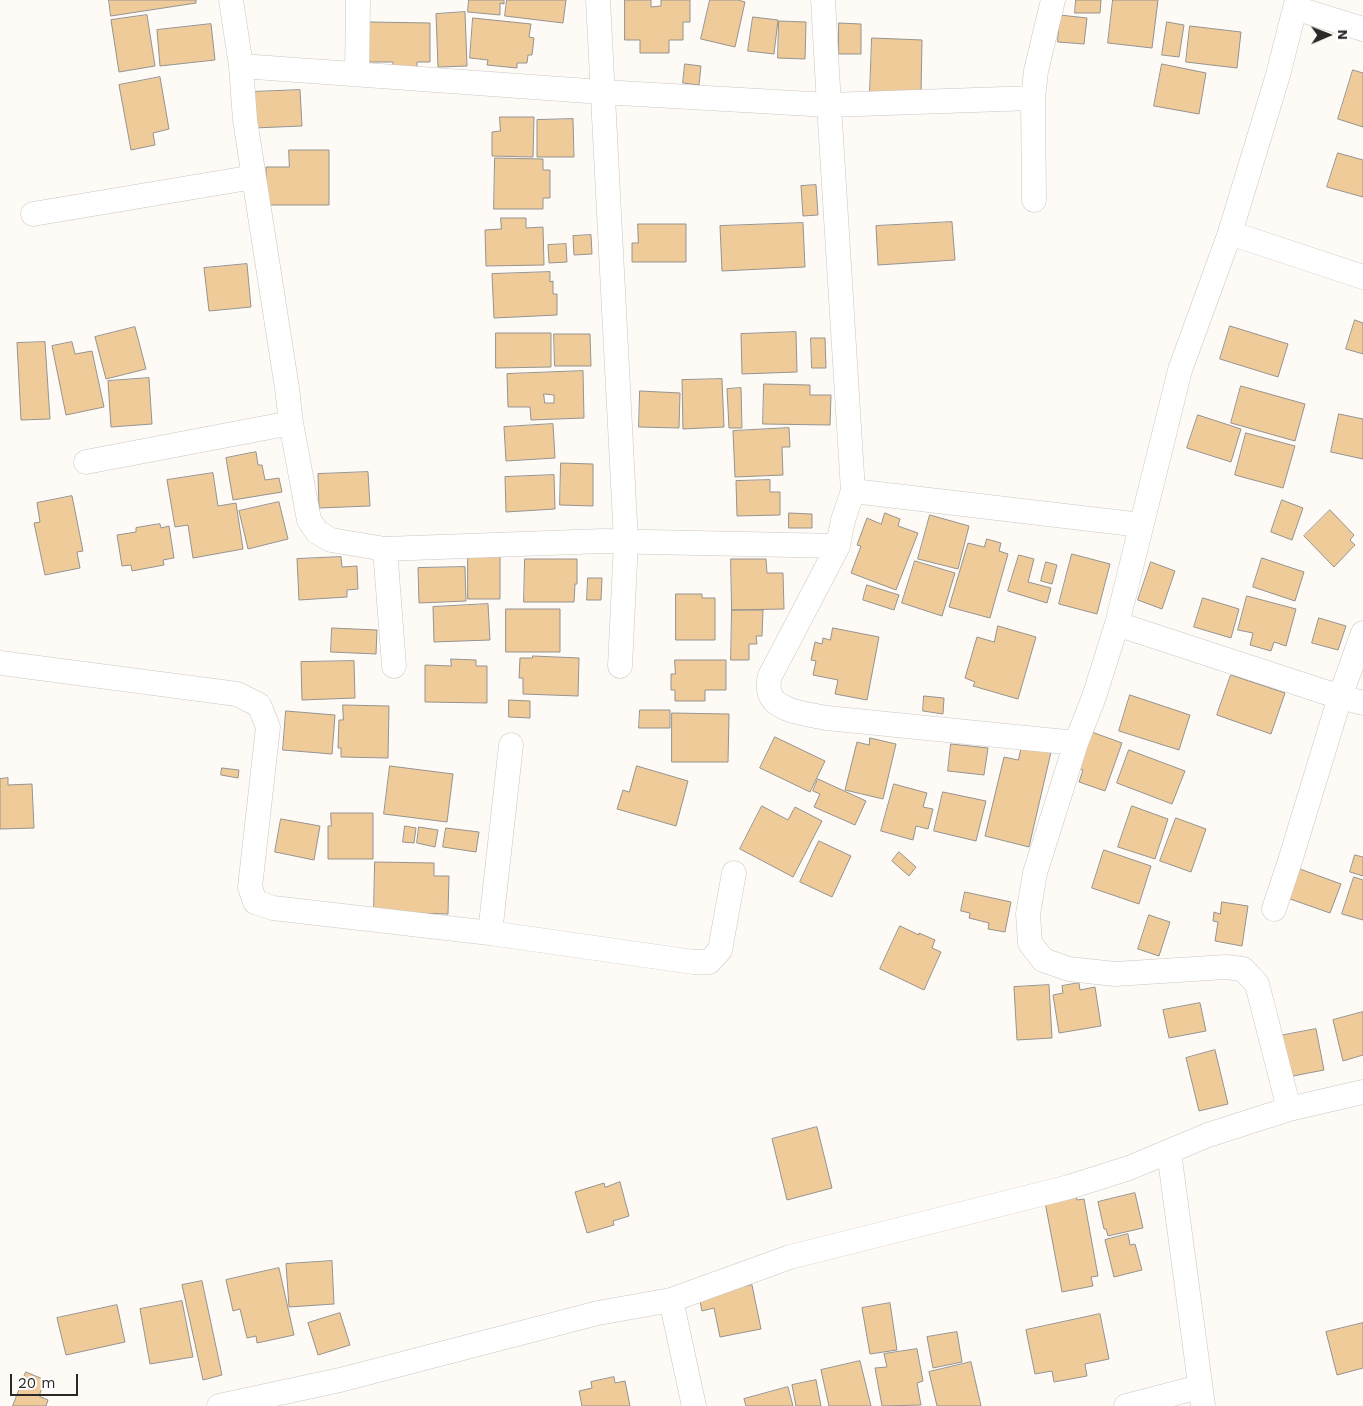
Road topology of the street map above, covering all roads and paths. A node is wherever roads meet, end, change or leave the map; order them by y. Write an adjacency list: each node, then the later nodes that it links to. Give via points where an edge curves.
1 (231, 0): 8 (street)
2 (358, 0): 9 (street)
3 (598, 0): 10 (street)
4 (823, 0): 12 (street)
5 (1053, 0): 11 (street)
6 (1296, 4): 7 (street); 16 (street)
7 (1363, 29)
8 (240, 66): 9 (street); 13 (street)
9 (357, 74): 10 (street)
10 (602, 92): 12 (street); 22 (street)
11 (1033, 98): 12 (street); 14 (street)
12 (829, 105): 20 (street)
13 (254, 177): 15 (street); 18 (street)
14 (1034, 200)
15 (33, 214)
16 (1230, 233): 17 (street); 21 (street, via 1180,370)
17 (1363, 277)
18 (291, 423): 19 (street); 24 (street, via 309,520 318,532 331,540)
19 (86, 462)
20 (853, 490): 21 (street); 23 (street)
21 (1142, 525): 25 (street)
22 (626, 542): 23 (street); 24 (street); 29 (street)
23 (838, 546): 32 (street, via 770,676 768,690 774,702 788,710 827,718)
24 (385, 549): 28 (street)
25 (1117, 624): 30 (street); 32 (street)
26 (1363, 633): 30 (street)
27 (0, 663): 36 (street, via 236,694 259,705 268,726 250,887 256,902 273,908)
28 (394, 666)
29 (620, 666)
30 (1340, 697): 31 (street); 35 (street)
31 (1363, 703)
32 (1076, 743): 38 (street, via 1035,873 1028,914 1030,943 1043,960 1069,969 1114,974 1226,967 1243,969 1257,984)
33 (511, 745): 36 (street)
34 (734, 873): 36 (street, via 720,950 709,962)
35 (1274, 909)
36 (490, 933)
37 (1363, 1092): 38 (street)
38 (1288, 1109): 39 (street, via 1208,1135)
39 (1169, 1152): 40 (street, via 1069,1187 790,1257); 41 (street)
40 (671, 1300): 42 (street, via 598,1313 340,1380); 43 (street)
41 (1201, 1396): 44 (street)
42 (219, 1406)
43 (694, 1406)
44 (1126, 1406)

